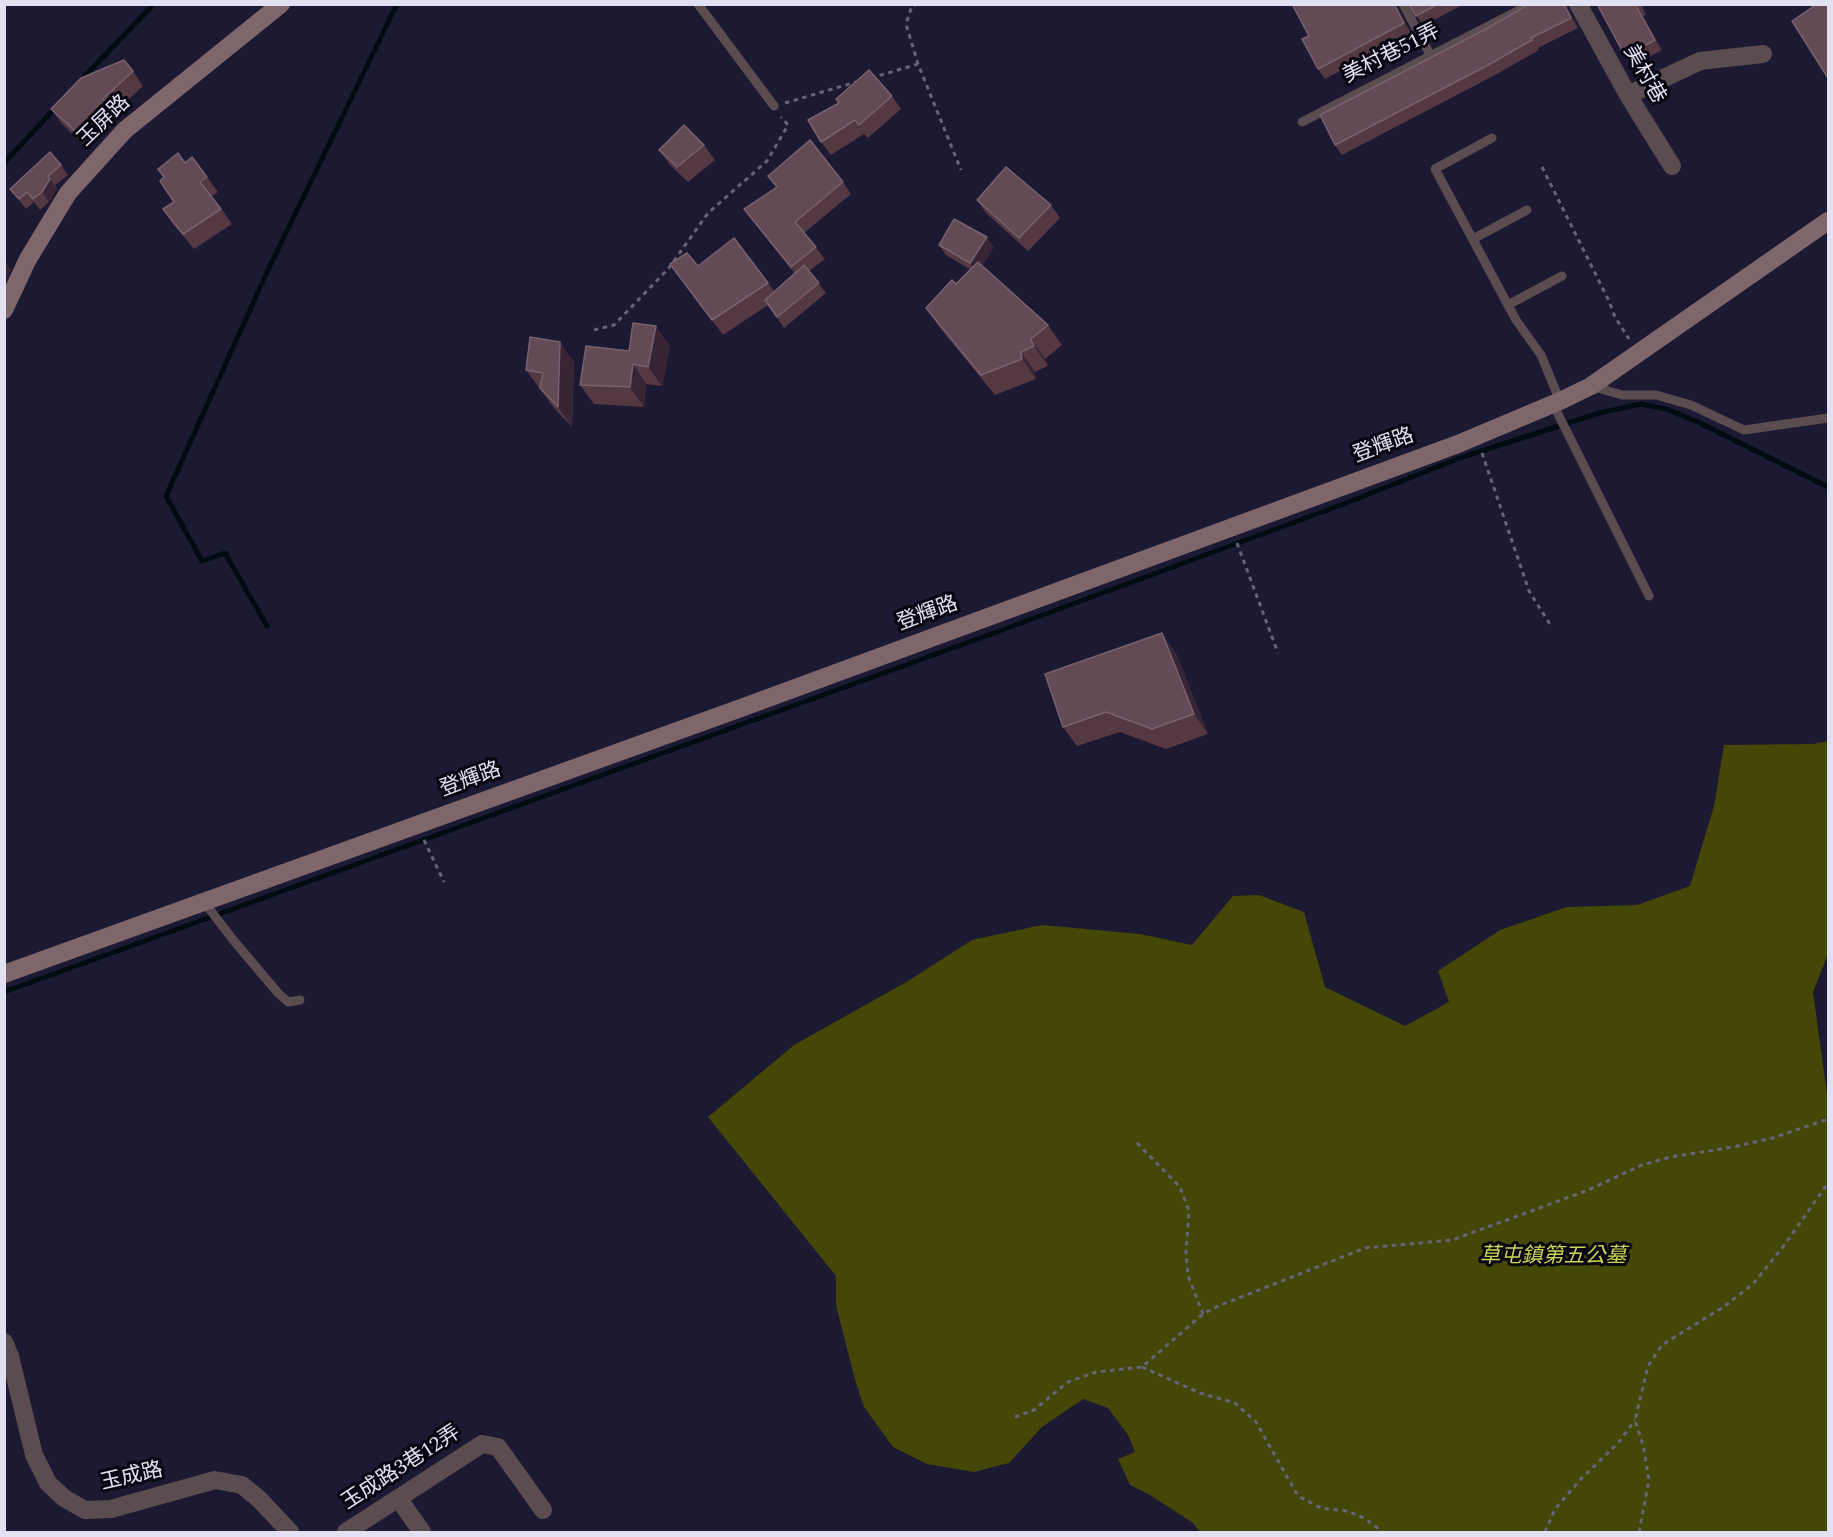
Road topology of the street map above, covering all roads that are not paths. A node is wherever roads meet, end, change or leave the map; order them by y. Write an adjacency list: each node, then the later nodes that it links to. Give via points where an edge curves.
1 (281, 4): 18 (street, 玉屏路, via 124,130 68,193)
2 (698, 4): 9 (lane)
3 (1403, 4): 7 (lane)
4 (1531, 4): 7 (lane, 美村巷51弄)
5 (1578, 4): 8 (street, 美村巷)
6 (1763, 54): 8 (street, via 1700,61)
7 (1431, 56): 10 (lane, 美村巷51弄)
8 (1628, 95): 12 (street, 美村巷)
9 (774, 106)
10 (1302, 122)
11 (1492, 138): 15 (lane, via 1435,169)
12 (1672, 166)
13 (1527, 210): 15 (lane)
14 (1828, 221): 19 (street, 登輝路)
15 (1473, 239): 17 (lane)
16 (1562, 276): 17 (lane)
17 (1508, 305): 20 (lane, via 1541,356)
18 (4, 310)
19 (1591, 386): 20 (street, 登輝路); 21 (lane, via 1622,395 1656,395 1691,405 1744,430)
20 (1557, 403): 22 (lane); 23 (street, 登輝路, via 1231,528)
21 (1828, 418)
22 (1649, 596)
23 (204, 902): 24 (street, 登輝路); 25 (lane, via 278,993 288,1002)
24 (4, 974)
25 (300, 1000)
26 (4, 1342): 29 (street, 玉成路, via 34,1455 48,1483 64,1498 85,1510 111,1509 215,1480 242,1485)
27 (398, 1498): 28 (street, 玉成路3巷12弄, via 482,1444 498,1447); 30 (street, 玉成路3巷12弄); 31 (street)
28 (543, 1510)
29 (290, 1533)
30 (346, 1533)
31 (422, 1533)

